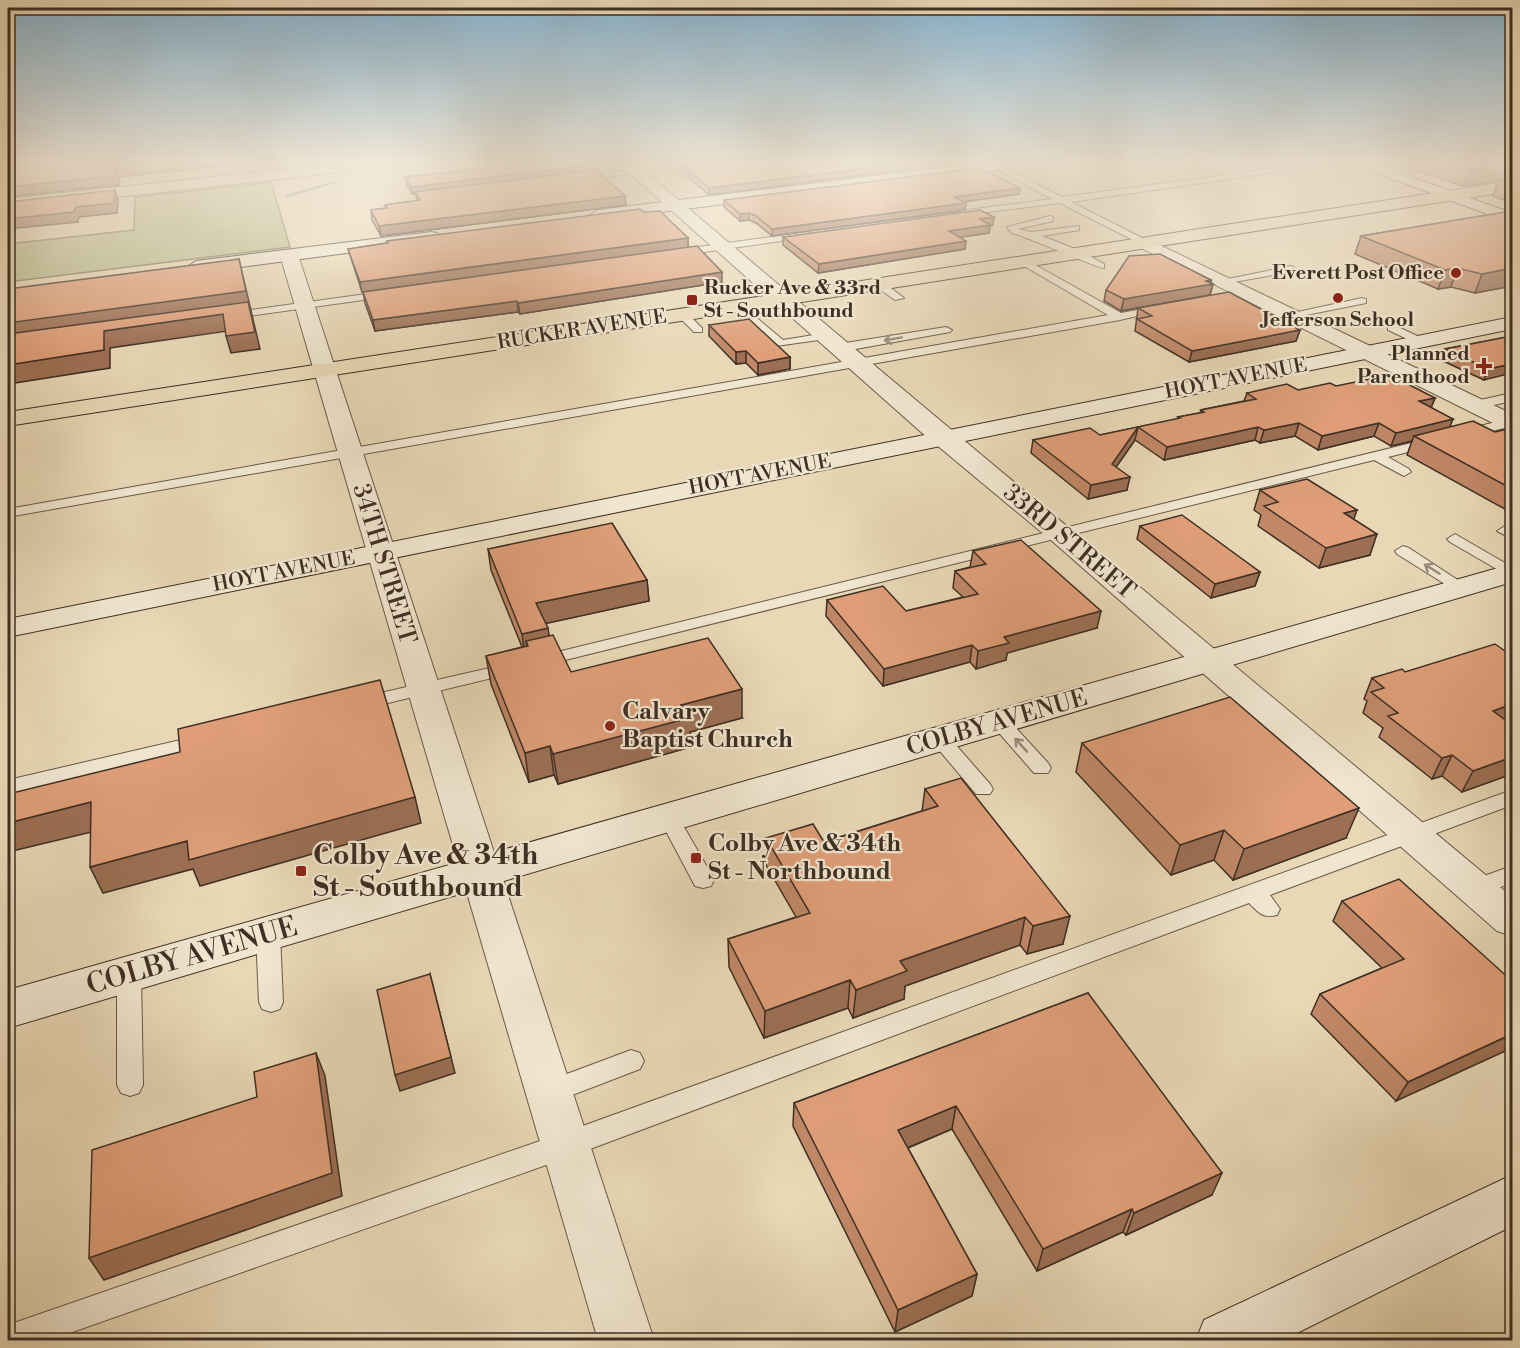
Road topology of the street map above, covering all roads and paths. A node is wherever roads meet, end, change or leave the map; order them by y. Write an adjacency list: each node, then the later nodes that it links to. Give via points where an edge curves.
1 (696, 227): 10 (street, 33RD STREET)
2 (1012, 227): 8 (lane)
3 (1113, 227): 9 (lane)
4 (1249, 227): 9 (main road, RUCKER AVENUE)
5 (1076, 228): 8 (lane)
6 (450, 234): 13 (street)
7 (818, 234): 10 (lane)
8 (1031, 235): 11 (lane)
9 (1145, 243): 11 (main road, RUCKER AVENUE); 19 (street)
10 (720, 247): 12 (lane); 22 (street, 33RD STREET)
11 (1077, 253): 14 (main road, RUCKER AVENUE); 15 (lane)
12 (669, 254)
13 (289, 255): 16 (street); 24 (street, 34TH STREET)
14 (1023, 261): 18 (main road, RUCKER AVENUE); 29 (lane)
15 (1100, 266)
16 (182, 269)
17 (1291, 269): 19 (lane)
18 (879, 284): 21 (lane); 22 (main road, RUCKER AVENUE)
19 (1224, 290): 28 (street, via 1249,294)
20 (399, 292): 24 (lane)
21 (899, 298)
22 (782, 299): 25 (main road, RUCKER AVENUE); 37 (street, 33RD STREET)
23 (1362, 302): 28 (lane)
24 (304, 306): 30 (lane); 39 (street, 34TH STREET)
25 (739, 306): 27 (main road, RUCKER AVENUE); 37 (lane, via 780,344)
26 (1179, 306): 29 (lane)
27 (682, 315): 34 (lane); 39 (main road, RUCKER AVENUE)
28 (1292, 315): 31 (lane); 38 (street)
29 (1120, 317): 37 (lane)
30 (214, 318)
31 (1270, 319)
32 (1394, 321): 36 (lane, via 1392,328)
33 (1512, 323): 36 (street, HOYT AVENUE)
34 (698, 330)
35 (946, 330): 37 (lane, one-way to 37)
36 (1422, 342): 38 (street, HOYT AVENUE)
37 (841, 349): 44 (street, 33RD STREET); 45 (lane)
38 (1368, 353): 41 (street); 44 (street, HOYT AVENUE)
39 (325, 370): 42 (main road, RUCKER AVENUE); 45 (street, 34TH STREET)
40 (1512, 397): 41 (lane)
41 (1476, 405): 43 (street)
42 (8, 419)
43 (1512, 423): 46 (lane)
44 (943, 438): 51 (street, 33RD STREET); 54 (street, HOYT AVENUE)
45 (350, 452): 50 (lane); 54 (street, 34TH STREET)
46 (1376, 456): 47 (lane); 48 (lane)
47 (1335, 466): 49 (lane); 51 (lane, via 1295,483)
48 (1404, 472)
49 (1351, 477)
50 (8, 513)
51 (1062, 535): 58 (street, 33RD STREET); 59 (lane)
52 (1455, 539): 55 (lane)
53 (1403, 551): 56 (lane, one-way to 53)
54 (381, 552): 57 (street, HOYT AVENUE); 59 (street, 34TH STREET)
55 (1512, 573): 56 (street, COLBY AVENUE)
56 (1462, 588): 58 (street, COLBY AVENUE)
57 (8, 627)
58 (1211, 661): 61 (street, COLBY AVENUE); 69 (street, 33RD STREET)
59 (423, 689): 60 (lane); 70 (street, 34TH STREET)
60 (343, 708)
61 (1000, 722): 63 (street, COLBY AVENUE); 64 (lane, one-way to 61)
62 (216, 738): 65 (lane)
63 (941, 740): 66 (lane); 68 (street, COLBY AVENUE)
64 (1041, 768)
65 (8, 787)
66 (983, 789)
67 (1512, 797): 69 (lane)
68 (669, 818): 70 (street, COLBY AVENUE); 72 (lane)
69 (1412, 834): 73 (street, 33RD STREET); 82 (lane, via 1261,901)
70 (480, 872): 75 (street, COLBY AVENUE); 81 (street)
71 (1512, 874): 73 (lane)
72 (702, 880)
73 (1475, 888): 74 (street, 33RD STREET)
74 (1512, 920)
75 (268, 934): 76 (street, COLBY AVENUE); 77 (lane)
76 (129, 974): 78 (street, COLBY AVENUE); 80 (lane)
77 (271, 1002)
78 (8, 1009)
79 (631, 1061): 81 (lane)
80 (130, 1085)
81 (549, 1092): 82 (street)
82 (566, 1145): 84 (lane); 85 (street)
83 (1512, 1200): 86 (street)
84 (8, 1340)
85 (626, 1341)
86 (1224, 1341)

